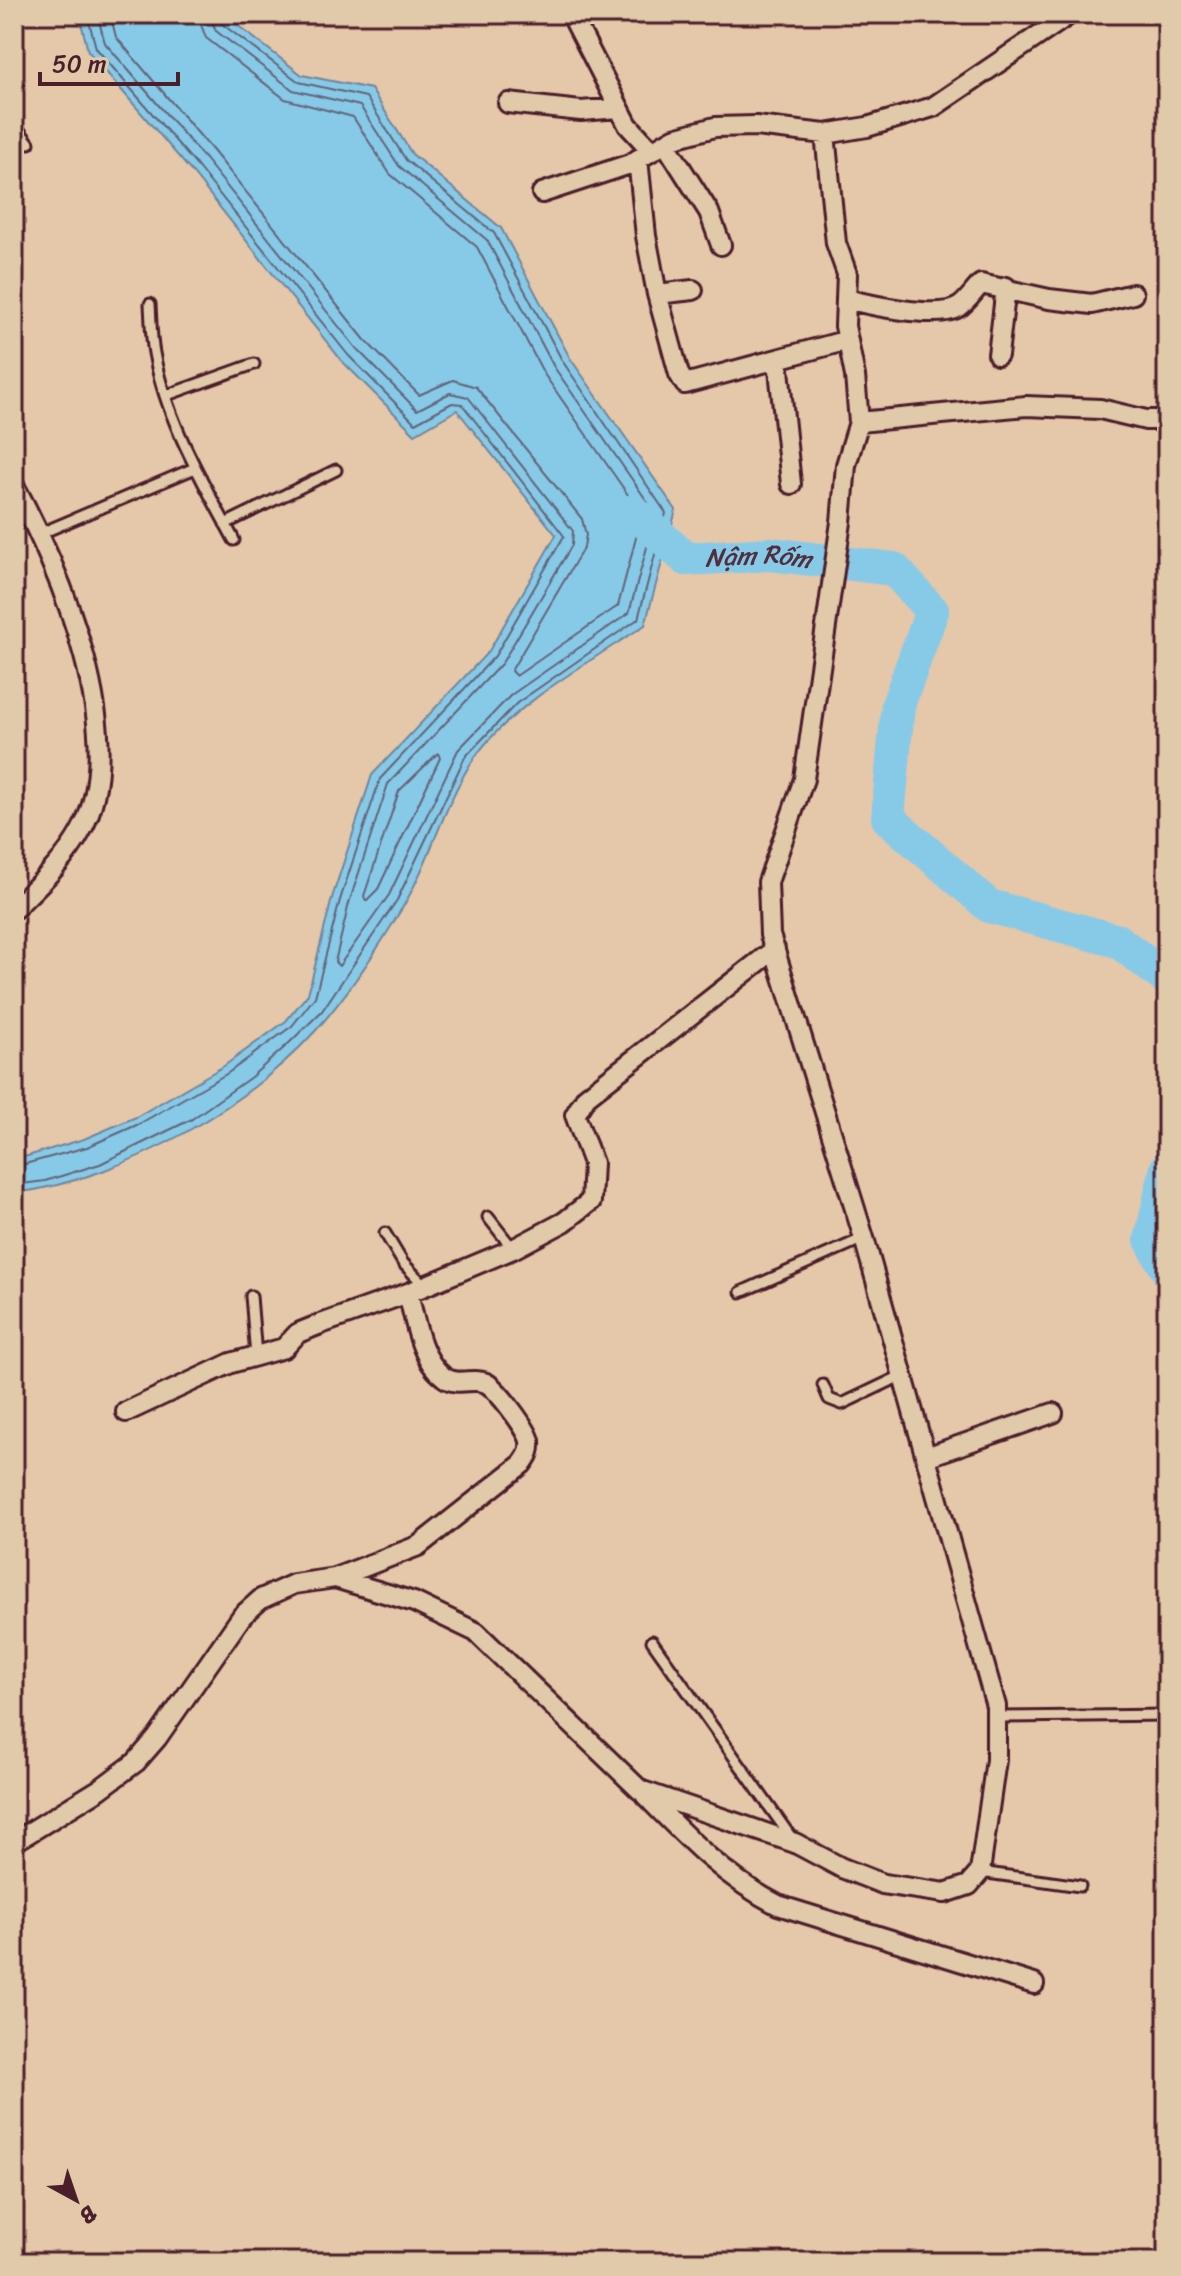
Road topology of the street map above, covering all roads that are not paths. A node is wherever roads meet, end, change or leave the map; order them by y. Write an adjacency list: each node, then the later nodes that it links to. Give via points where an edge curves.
1 (571, 14): 4 (street)
2 (1070, 14): 6 (street, via 933,107)
3 (508, 103): 4 (street, via 581,111)
4 (619, 108): 8 (street)
5 (14, 124): 7 (lane)
6 (825, 134): 8 (street, via 715,127); 15 (street, via 836,243 847,274)
7 (29, 143)
8 (652, 151): 9 (street); 10 (street, via 709,212); 13 (street, via 648,251)
9 (542, 193)
10 (721, 245)
11 (1006, 287): 14 (street, via 1092,304); 15 (street, via 981,284 958,308 943,310 882,308); 18 (street)
12 (693, 290): 13 (street)
13 (657, 294): 19 (street, via 685,384)
14 (1133, 294)
15 (846, 299): 17 (street)
16 (150, 304): 21 (lane, via 154,354)
17 (848, 340): 19 (street); 23 (street)
18 (998, 355)
19 (778, 360): 26 (street)
20 (254, 364): 21 (lane)
21 (167, 395): 24 (lane)
22 (1167, 420): 23 (street, via 1100,409 1026,406)
23 (859, 422): 32 (street, via 846,465 804,779 768,882)
24 (195, 468): 28 (lane); 29 (lane)
25 (336, 470): 28 (lane)
26 (791, 484)
27 (14, 485): 29 (street)
28 (225, 524): 30 (lane)
29 (39, 534): 31 (street, via 77,632 97,715 100,764 83,829 66,856)
30 (234, 540)
31 (14, 909)
32 (775, 949): 35 (street); 36 (street, via 586,1097 575,1115 593,1163 591,1201)
33 (488, 1217): 36 (lane)
34 (385, 1233): 37 (lane)
35 (864, 1238): 38 (lane); 41 (street)
36 (513, 1249): 37 (street)
37 (417, 1289): 40 (street, via 298,1333 284,1348); 46 (street, via 421,1340 435,1368 456,1383 483,1381 491,1386 528,1433 530,1453 418,1546)
38 (741, 1292)
39 (251, 1296): 40 (lane)
40 (256, 1356): 43 (street)
41 (903, 1375): 42 (lane, via 842,1404 829,1399); 45 (street)
42 (823, 1385)
43 (126, 1412)
44 (1053, 1413): 45 (street)
45 (926, 1457): 48 (street)
46 (335, 1578): 50 (street, via 414,1602 476,1632); 51 (street, via 294,1584 261,1599 242,1616 136,1762)
47 (652, 1641): 52 (lane)
48 (996, 1711): 49 (lane); 53 (street, via 996,1760)
49 (1167, 1715)
50 (640, 1790): 52 (street); 55 (street, via 753,1893)
51 (14, 1842)
52 (795, 1843): 53 (street, via 883,1884 945,1893 969,1885)
53 (980, 1872): 54 (lane)
54 (1080, 1886)
55 (1034, 1984)

